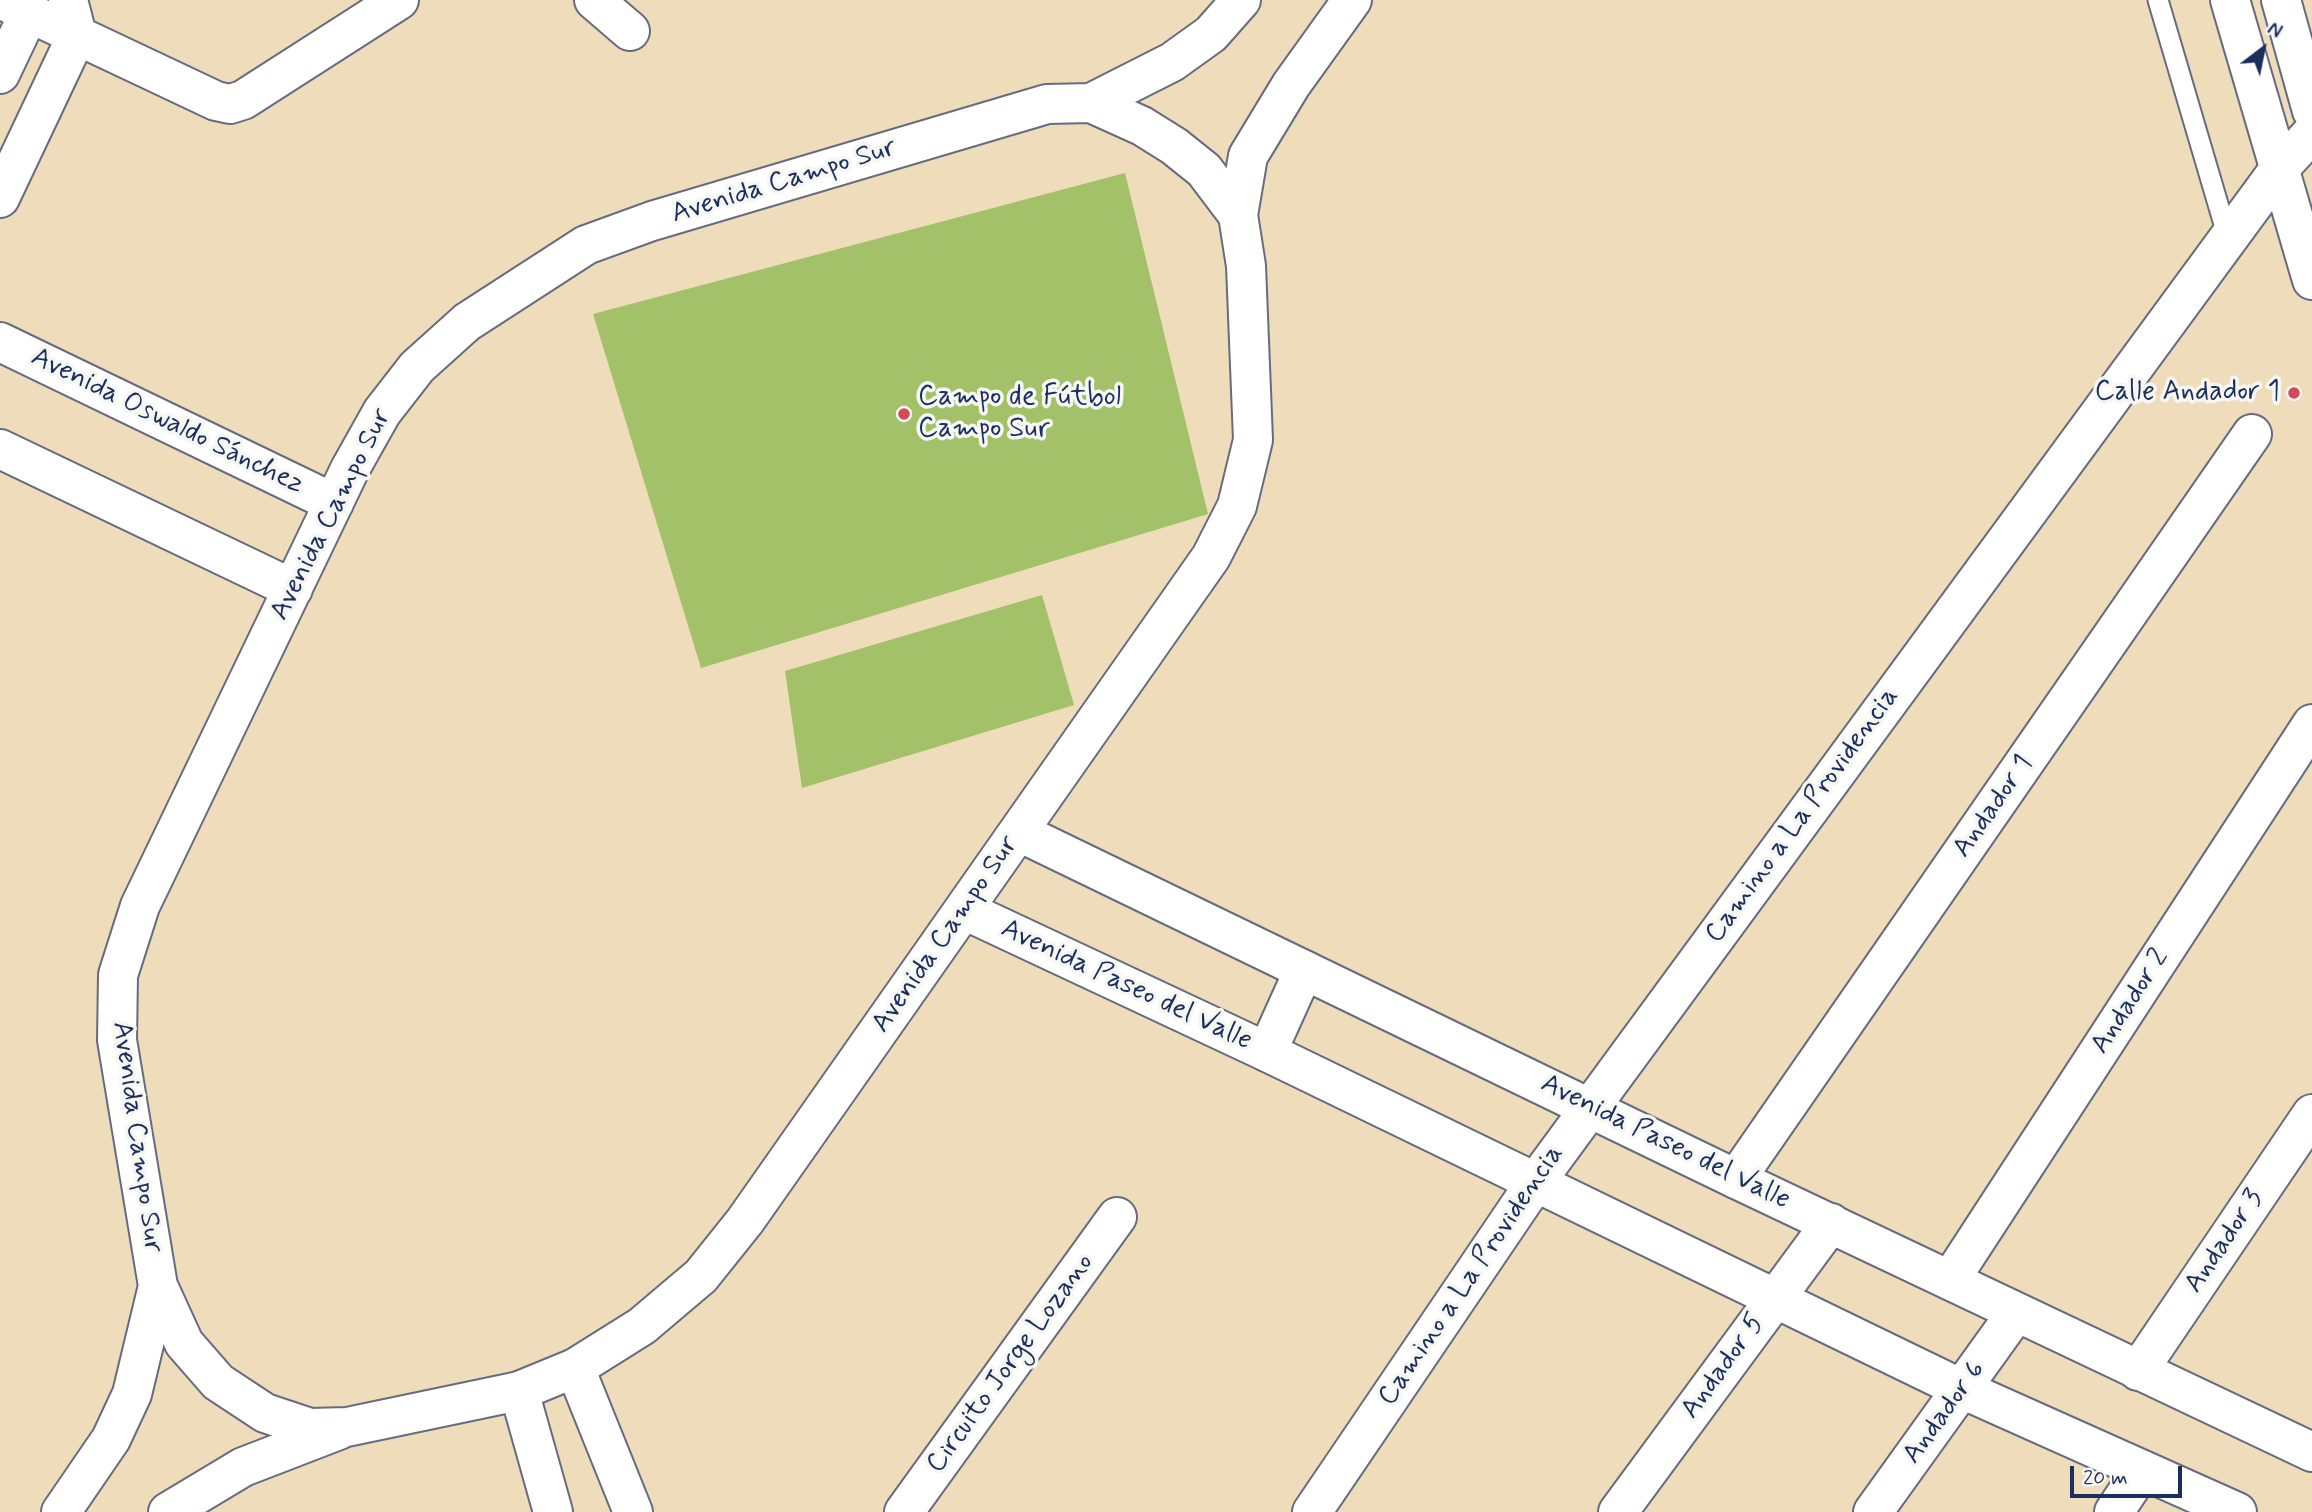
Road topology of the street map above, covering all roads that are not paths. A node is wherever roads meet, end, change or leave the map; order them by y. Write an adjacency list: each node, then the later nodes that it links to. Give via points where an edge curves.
1 (399, 0): 9 (street, via 230,104 216,101)
2 (594, 0): 10 (street)
3 (1241, 0): 12 (street, Avenida Campo Sur, via 1211,34 1172,62)
4 (1352, 0): 17 (street, Avenida Campo Sur, via 1291,85 1248,156)
5 (2158, 0): 18 (lane)
6 (2230, 0): 15 (street)
7 (2281, 0): 13 (street)
8 (19, 4): 9 (street); 11 (street)
9 (73, 18): 16 (street)
10 (630, 31)
11 (0, 74)
12 (1091, 103): 17 (street, Avenida Campo Sur, via 1174,146 1204,170); 23 (street, Avenida Campo Sur, via 1047,104 665,217 586,245 467,321 417,368 382,412)
13 (2312, 111)
14 (2312, 133): 15 (street, Camino a La Providencia)
15 (2280, 168): 18 (street, Camino a La Providencia); 19 (street)
16 (0, 198)
17 (1238, 215): 26 (street, Avenida Campo Sur, via 1246,266 1253,440 1237,506 1211,558)
18 (2228, 238): 30 (street, Camino a La Providencia)
19 (2310, 266)
20 (0, 342): 23 (street, Avenida Oswaldo Sánchez)
21 (2252, 434): 32 (street, Andador 1)
22 (0, 449): 24 (street)
23 (334, 502): 24 (street, Avenida Campo Sur)
24 (293, 589): 37 (street, Avenida Campo Sur, via 139,906 118,975 117,1040)
25 (2312, 724): 36 (street, Andador 2)
26 (1019, 832): 27 (street, Avenida Campo Sur); 28 (street, Avenida Paseo del Valle)
27 (964, 910): 29 (street, Avenida Paseo del Valle); 40 (street, Avenida Campo Sur, via 746,1221 701,1276 642,1326)
28 (1304, 970): 29 (street); 30 (street, Avenida Paseo del Valle)
29 (1267, 1052): 33 (street, Avenida Paseo del Valle)
30 (1590, 1107): 32 (street, Avenida Paseo del Valle); 33 (street, Camino a La Providencia)
31 (2312, 1114): 41 (street, Andador 3)
32 (1736, 1179): 35 (street, Avenida Paseo del Valle)
33 (1535, 1183): 38 (street, Avenida Paseo del Valle); 52 (street, Camino a La Providencia)
34 (1117, 1217): 51 (street, Circuito Jorge Lozano)
35 (1831, 1223): 36 (street, Avenida Paseo del Valle); 38 (street, Andador 5)
36 (1950, 1280): 39 (street, Avenida Paseo del Valle)
37 (158, 1286): 44 (street, Avenida Campo Sur, via 184,1343 218,1382 265,1413 310,1428); 47 (street, Avenida Campo Sur, via 132,1394 111,1438)
38 (1775, 1298): 42 (street, Avenida Paseo del Valle); 53 (street, Andador 5)
39 (2016, 1313): 41 (street, Avenida Paseo del Valle); 42 (street, Andador 6)
40 (575, 1368): 43 (street, Avenida Campo Sur); 50 (street)
41 (2138, 1371): 45 (street, Avenida Paseo del Valle)
42 (1964, 1390): 46 (street, Avenida Paseo del Valle); 54 (street, Andador 6)
43 (519, 1391): 44 (street, Avenida Campo Sur); 49 (street)
44 (347, 1427): 48 (street, Avenida Campo Sur, via 243,1467)
45 (2312, 1452)
46 (2143, 1470): 55 (street); 56 (street, Avenida Paseo del Valle)
47 (61, 1512)
48 (168, 1512)
49 (553, 1512)
50 (633, 1512)
51 (904, 1512)
52 (1312, 1512)
53 (1618, 1512)
54 (1873, 1512)
55 (2114, 1512)
56 (2237, 1512)

